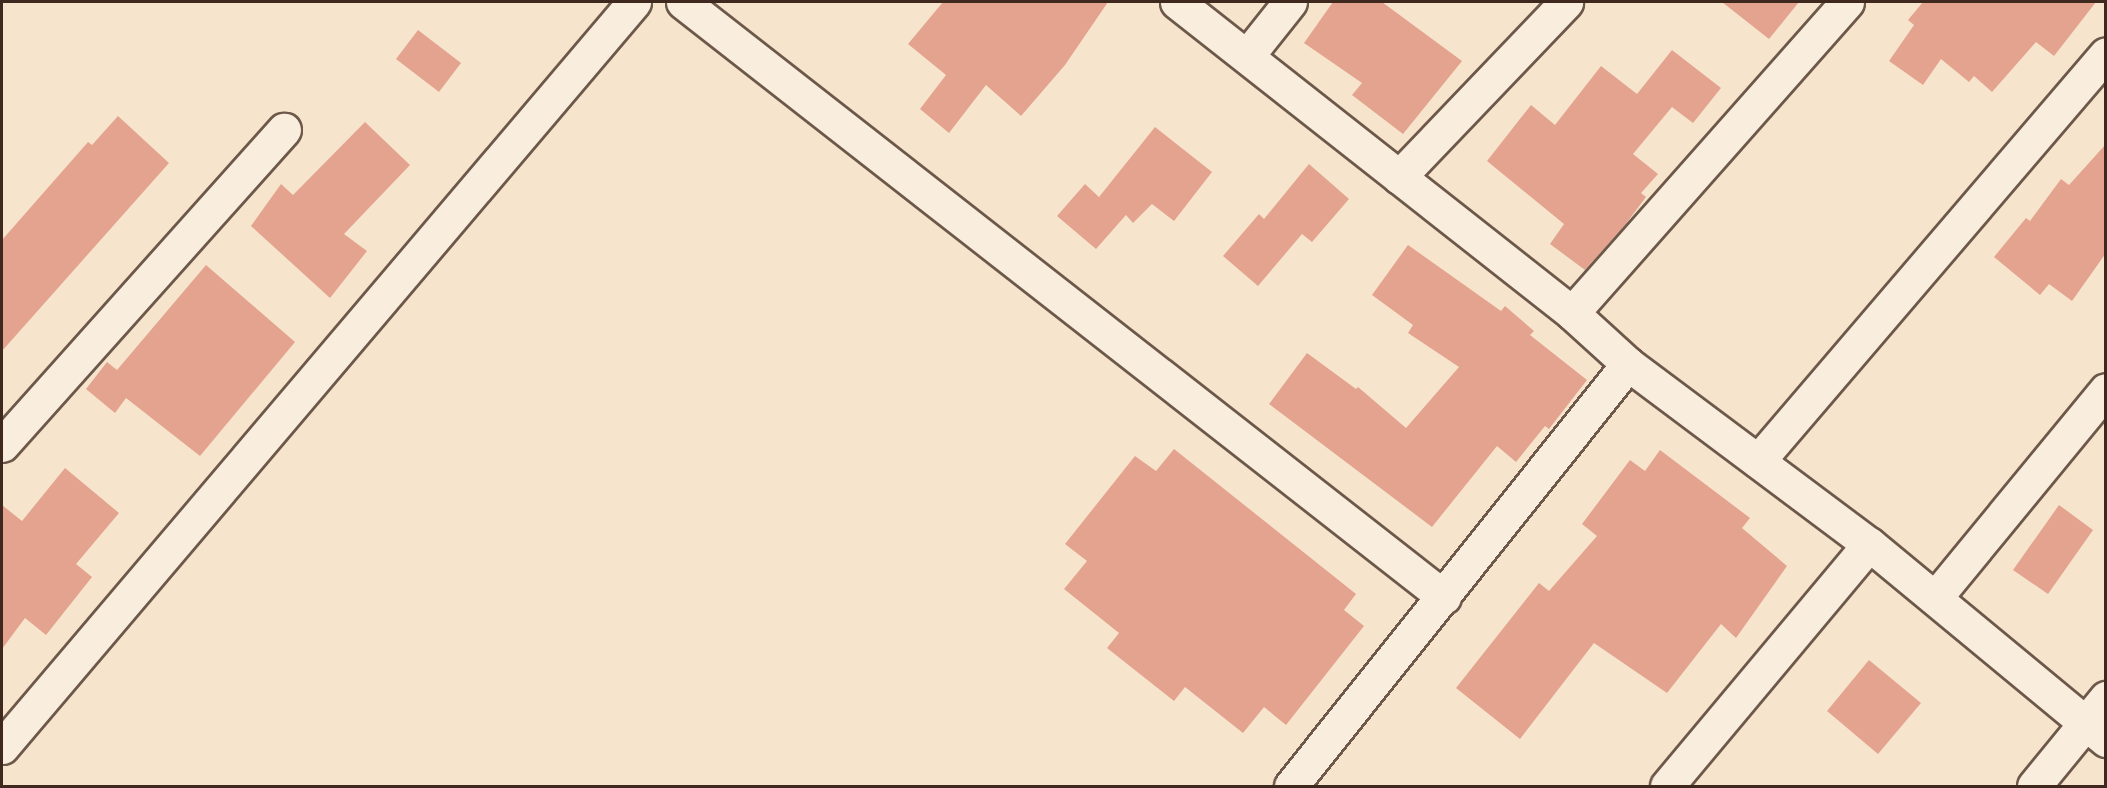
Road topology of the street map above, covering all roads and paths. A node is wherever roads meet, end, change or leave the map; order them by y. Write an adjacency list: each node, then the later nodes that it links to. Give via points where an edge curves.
1 (634, 2): 20 (street)
2 (683, 2): 17 (street)
3 (1177, 2): 8 (street)
4 (1290, 2): 8 (street)
5 (1566, 2): 10 (street)
6 (1847, 2): 11 (street)
7 (2106, 54): 15 (street)
8 (1246, 56): 10 (street)
9 (284, 130): 14 (street)
10 (1399, 177): 11 (street)
11 (1572, 313): 12 (street)
12 (1628, 364): 15 (street); 17 (street)
13 (2106, 390): 18 (street)
14 (2, 445)
15 (1758, 460): 16 (street)
16 (1869, 544): 18 (street); 22 (street)
17 (1444, 597): 21 (street)
18 (1935, 598): 19 (street)
19 (2099, 720): 23 (street)
20 (2, 747)
21 (1291, 786)
22 (1666, 786)
23 (2034, 786)

